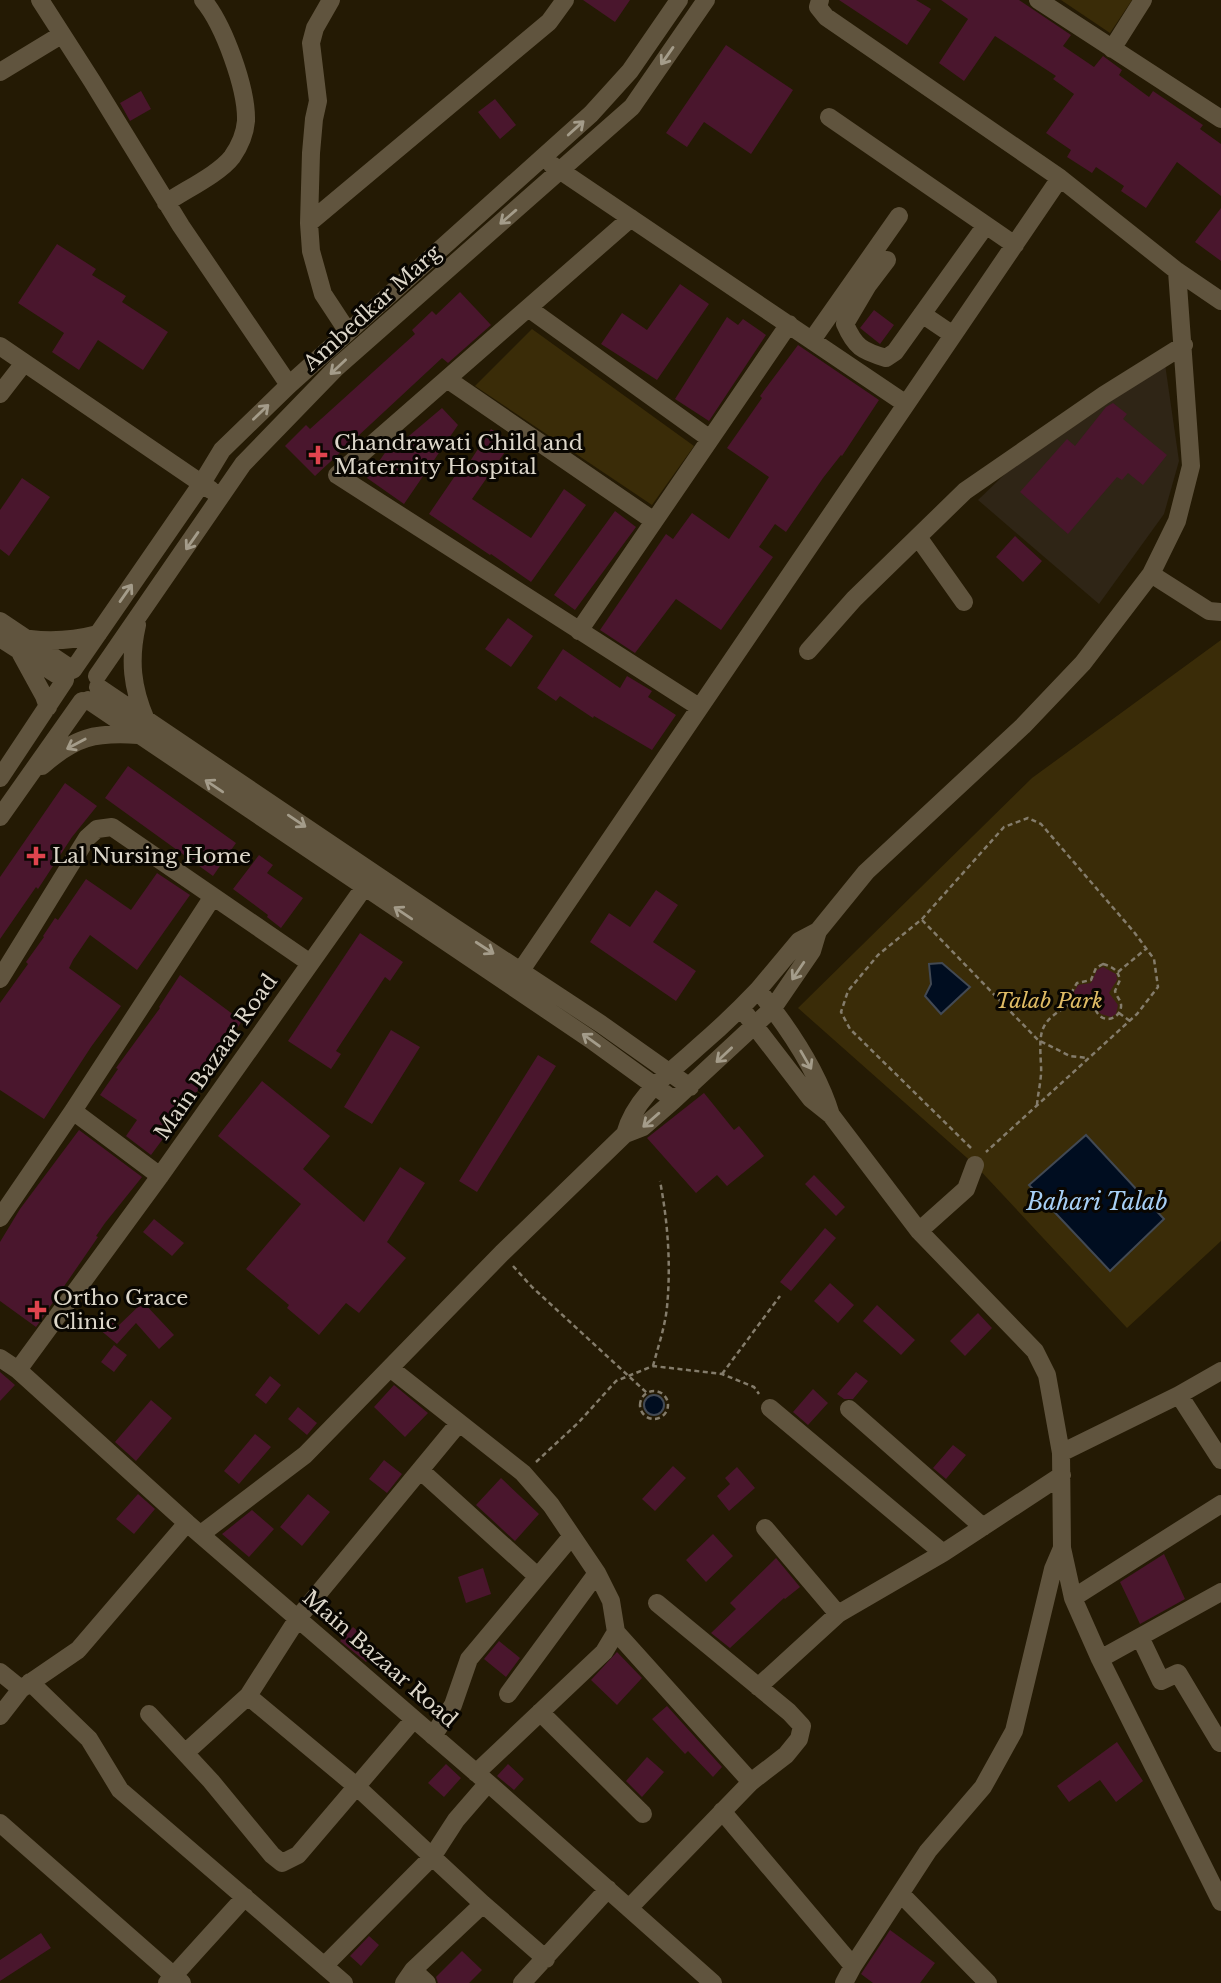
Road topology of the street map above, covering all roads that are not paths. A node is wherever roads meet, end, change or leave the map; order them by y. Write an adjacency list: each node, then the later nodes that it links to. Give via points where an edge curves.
1 (40, 0): 10 (street)
2 (203, 0): 18 (street, via 227,38 246,121 240,143 224,165)
3 (331, 0): 21 (street, via 311,43 318,101)
4 (565, 0): 21 (street, via 549,22)
5 (679, 0): 15 (street, Ambedkar Marg, one-way to 5, via 630,71)
6 (706, 0): 16 (street, Ambedkar Marg, one-way to 16, via 632,107)
7 (820, 0): 17 (street, via 818,7 826,17)
8 (1038, 0): 11 (street)
9 (1143, 0): 11 (street)
10 (61, 36): 12 (street); 18 (street)
11 (1112, 49): 14 (street)
12 (0, 72)
13 (829, 117): 22 (street)
14 (1221, 120)
15 (542, 158): 16 (street); 30 (street, Ambedkar Marg)
16 (561, 170): 20 (street); 42 (street, Ambedkar Marg, one-way to 42, via 336,368 243,464)
17 (1060, 178): 23 (street); 25 (street)
18 (166, 203): 37 (street)
19 (899, 216): 32 (street)
20 (631, 218): 27 (street); 29 (street)
21 (309, 223): 30 (street, via 323,293)
22 (986, 225): 23 (street); 28 (street)
23 (1015, 245): 31 (street)
24 (887, 260): 28 (street, via 845,324 853,342 886,358)
25 (1177, 271): 26 (street); 33 (street)
26 (1221, 301)
27 (528, 308): 36 (street); 40 (street)
28 (922, 314): 31 (street)
29 (789, 324): 32 (street); 40 (street)
30 (348, 332): 37 (street, Ambedkar Marg)
31 (953, 335): 39 (street)
32 (812, 340): 39 (street)
33 (1184, 345): 44 (street, via 965,491); 45 (street, via 1191,466 1177,521)
34 (0, 346): 35 (street)
35 (24, 363): 38 (street); 41 (street)
36 (447, 379): 43 (street); 50 (street, via 337,475)
37 (289, 385): 41 (street, Ambedkar Marg, one-way to 37, via 222,450)
38 (0, 394)
39 (906, 404): 58 (street)
40 (710, 439): 43 (street)
41 (202, 483): 42 (street); 51 (street, Ambedkar Marg, one-way to 41)
42 (222, 498): 48 (street, Ambedkar Marg, one-way to 48)
43 (654, 521): 50 (street)
44 (918, 537): 46 (street); 54 (street)
45 (1152, 574): 47 (street, via 1209,611); 65 (street, via 1074,673 866,872)
46 (964, 602)
47 (1221, 612)
48 (139, 615): 56 (street, Ambedkar Marg); 59 (street, via 132,646 132,679)
49 (0, 621): 53 (street)
50 (579, 631): 58 (street)
51 (98, 634): 53 (street); 55 (street, Ambedkar Marg)
52 (0, 638): 53 (street)
53 (22, 644): 55 (street); 57 (street)
54 (808, 651)
55 (69, 675): 56 (street, via 86,668); 56 (street, via 68,694 77,700); 57 (street, Ambedkar Marg)
56 (91, 691): 59 (street); 61 (street, Ambedkar Marg)
57 (48, 707): 60 (street, Ambedkar Marg)
58 (699, 708): 67 (street)
59 (142, 727): 61 (street, one-way to 61, via 80,740); 63 (street)
60 (0, 776)
61 (25, 781): 62 (street, Ambedkar Marg)
62 (0, 817)
63 (369, 880): 66 (street, Main Bazaar Road); 67 (street)
64 (212, 898): 66 (street, Main Bazaar Road); 68 (street, Main Bazaar Road, via 112,827 97,829 87,838); 77 (street)
65 (818, 931): 69 (street, via 799,941); 71 (street, one-way to 71, via 811,951)
66 (310, 963): 81 (street, Main Bazaar Road)
67 (516, 978): 73 (street); 74 (street, one-way to 67)
68 (0, 979)
69 (758, 990): 70 (street); 71 (street)
70 (741, 1008): 72 (street); 73 (street)
71 (773, 1008): 72 (street); 78 (street, one-way to 78, via 823,1089)
72 (755, 1026): 75 (street, one-way to 75); 78 (street, via 811,1099)
73 (668, 1072): 74 (street); 75 (street)
74 (654, 1086): 76 (street); 79 (street, via 629,1118)
75 (690, 1087): 76 (street)
76 (674, 1100): 79 (street, one-way to 79, via 643,1127)
77 (73, 1111): 81 (street, Main Bazaar Road); 82 (street)
78 (831, 1115): 83 (street)
79 (625, 1134): 85 (street)
80 (977, 1161): 83 (street, via 966,1189)
81 (160, 1176): 86 (street, Main Bazaar Road)
82 (1, 1213)
83 (919, 1231): 92 (street, via 1035,1351 1047,1375)
84 (0, 1358): 86 (street, Main Bazaar Road)
85 (390, 1368): 91 (street); 99 (street, via 305,1455)
86 (18, 1370): 99 (street, Main Bazaar Road)
87 (1221, 1371): 88 (street)
88 (1179, 1395): 92 (street); 93 (street)
89 (770, 1408): 102 (street)
90 (849, 1409): 97 (street)
91 (459, 1423): 94 (street); 100 (street, via 523,1473)
92 (1061, 1453): 95 (street)
93 (1221, 1460)
94 (420, 1470): 104 (street); 109 (street)
95 (1062, 1475): 97 (street); 101 (street)
96 (1221, 1504): 106 (street)
97 (983, 1527): 102 (street)
98 (765, 1528): 108 (street)
99 (194, 1529): 109 (street, Main Bazaar Road); 114 (street, via 79,1650)
100 (571, 1537): 103 (street); 104 (street)
101 (1062, 1548): 106 (street); 133 (street, via 1014,1731 983,1787 928,1851)
102 (943, 1553): 108 (street)
103 (597, 1573): 110 (street, via 611,1601); 116 (street)
104 (537, 1576): 122 (street, via 469,1659 453,1705)
105 (1220, 1594): 111 (street)
106 (1073, 1598): 112 (street)
107 (657, 1603): 115 (street)
108 (838, 1614): 115 (street)
109 (298, 1618): 117 (street); 121 (street, Main Bazaar Road)
110 (616, 1632): 118 (street, via 604,1652); 126 (street)
111 (1140, 1637): 112 (street); 123 (street, via 1161,1681 1178,1673)
112 (1100, 1659): 135 (street)
113 (0, 1672): 114 (street)
114 (25, 1686): 120 (street); 134 (street, via 89,1740 120,1790)
115 (758, 1687): 126 (street, via 802,1726 799,1739 786,1755)
116 (508, 1694)
117 (248, 1696): 124 (street); 127 (street)
118 (540, 1712): 125 (street); 129 (street)
119 (149, 1714): 124 (street)
120 (0, 1716)
121 (414, 1719): 122 (street, Main Bazaar Road); 127 (street)
122 (433, 1735): 125 (street, Main Bazaar Road)
123 (1220, 1743)
124 (185, 1753): 127 (street, via 282,1863 298,1855)
125 (482, 1778): 131 (street); 132 (street, Main Bazaar Road)
126 (751, 1782): 128 (street)
127 (356, 1787): 131 (street)
128 (722, 1811): 137 (street); 140 (street)
129 (643, 1814)
130 (0, 1823): 143 (street)
131 (432, 1857): 136 (street); 139 (street)
132 (608, 1889): 137 (street, Main Bazaar Road); 138 (street)
133 (901, 1894): 140 (street); 142 (street)
134 (245, 1897): 139 (street); 143 (street)
135 (1221, 1902)
136 (483, 1904): 138 (street); 141 (street)
137 (630, 1908): 147 (street, Main Bazaar Road)
138 (546, 1959): 146 (street)
139 (325, 1965): 144 (street)
140 (853, 1966): 148 (street)
141 (408, 1976): 145 (street)
142 (976, 1979)
143 (174, 1981)
144 (344, 1983)
145 (427, 1983)
146 (522, 1983)
147 (712, 1983)
148 (844, 1983)

